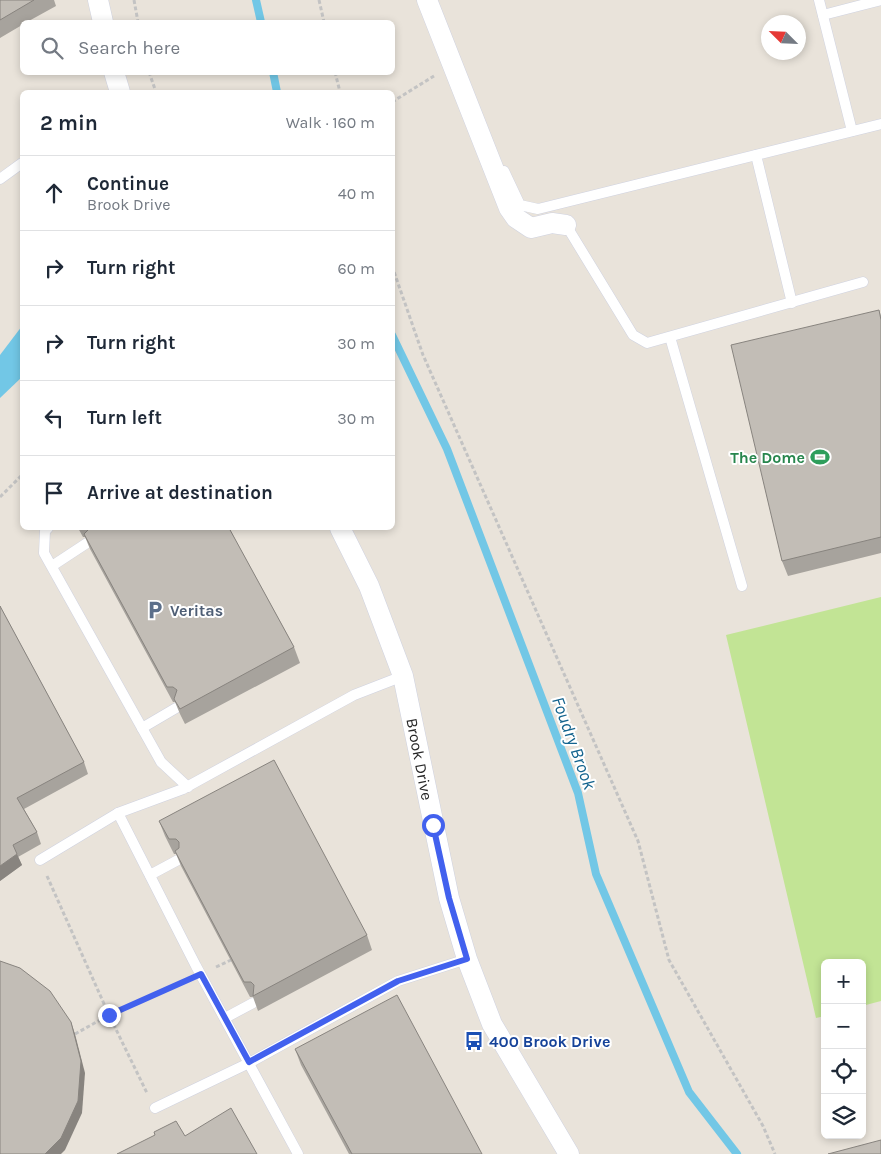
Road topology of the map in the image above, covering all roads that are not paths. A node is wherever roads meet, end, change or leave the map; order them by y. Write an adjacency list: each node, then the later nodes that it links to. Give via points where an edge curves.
1 (98, 0): 6 (street)
2 (427, 0): 13 (street)
3 (819, 0): 5 (lane)
4 (881, 0): 5 (lane)
5 (823, 14): 10 (lane)
6 (103, 20)
7 (115, 75): 8 (street)
8 (119, 90)
9 (881, 124): 10 (lane)
10 (852, 131): 11 (lane)
11 (756, 154): 13 (lane, via 538,208 520,205 504,169); 17 (lane)
12 (20, 164): 14 (lane)
13 (494, 172): 15 (street, via 516,218 531,228 552,223)
14 (0, 179)
15 (566, 224): 18 (lane, via 633,335 647,342)
16 (863, 282): 17 (lane)
17 (792, 302): 18 (lane)
18 (670, 337): 23 (lane)
19 (46, 530): 22 (lane, via 44,553)
20 (341, 530): 24 (street, Brook Drive, via 369,586)
21 (87, 543): 22 (lane)
22 (52, 566): 26 (lane)
23 (742, 586)
24 (403, 676): 27 (lane, via 354,695); 32 (street, Brook Drive, via 449,898)
25 (176, 708): 26 (lane)
26 (142, 728): 27 (lane, via 161,762)
27 (188, 787): 28 (lane)
28 (118, 814): 29 (lane); 31 (lane)
29 (40, 860)
30 (178, 860): 31 (lane)
31 (150, 875): 34 (lane)
32 (467, 959): 35 (lane, via 398,981); 38 (street, Brook Drive, via 492,1024)
33 (253, 1003): 34 (lane)
34 (225, 1018): 35 (lane)
35 (249, 1062): 36 (lane); 37 (lane)
36 (155, 1108)
37 (298, 1154)
38 (569, 1154)

